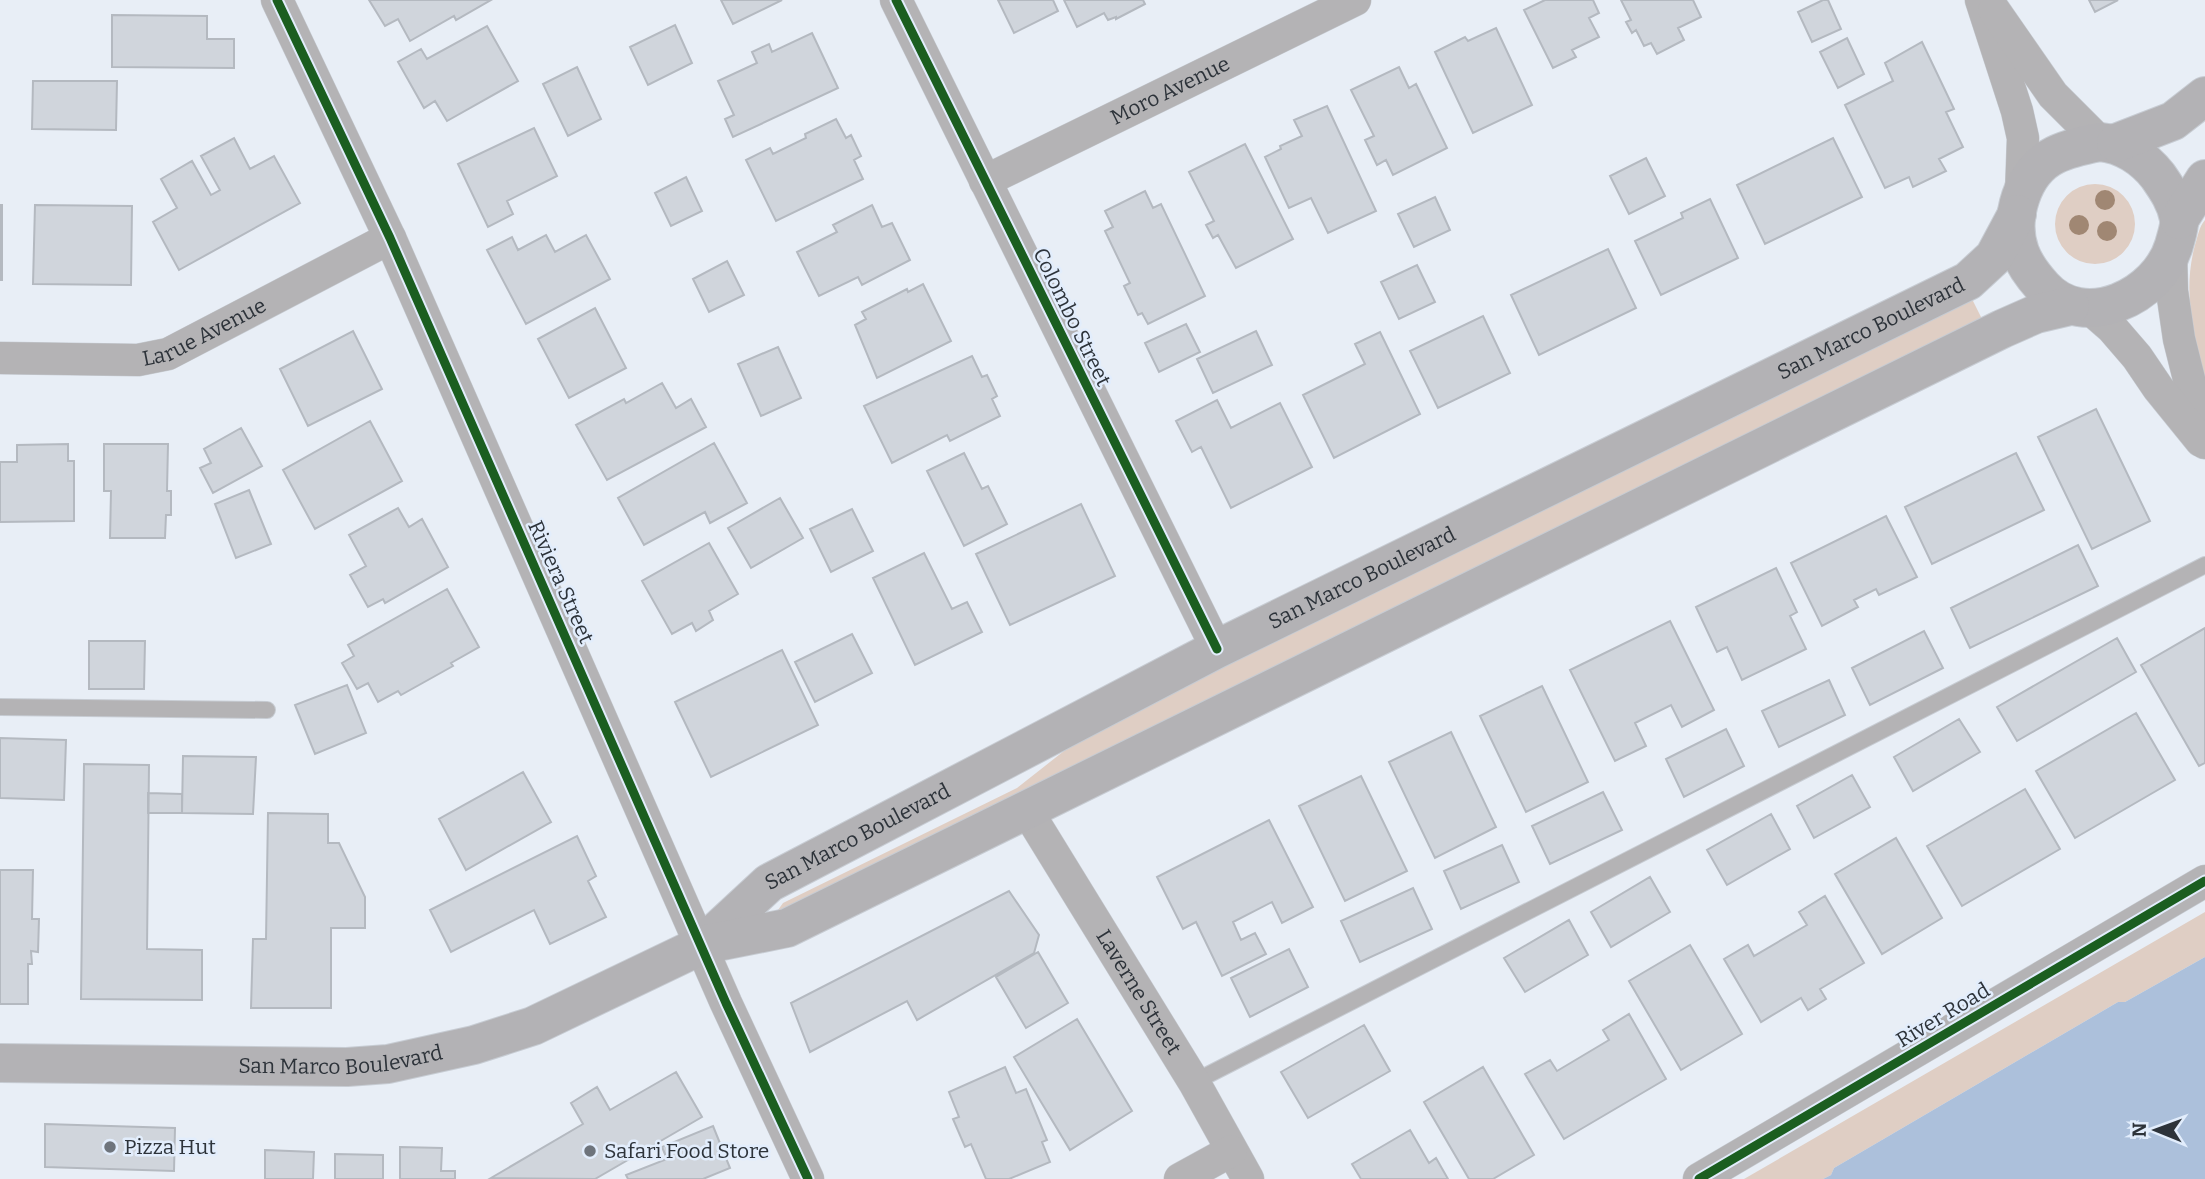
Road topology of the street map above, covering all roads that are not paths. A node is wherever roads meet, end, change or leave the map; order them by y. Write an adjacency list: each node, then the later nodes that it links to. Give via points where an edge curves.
1 (277, 0): 12 (street, Riviera Street)
2 (896, 0): 9 (street, Colombo Street)
3 (1355, 0): 9 (street, Moro Avenue)
4 (1981, 0): 10 (street, via 2023,138)
5 (1987, 0): 7 (street, via 2053,95)
6 (2205, 96): 7 (main road, via 2173,121)
7 (2108, 143): 10 (main road, via 2079,146 2053,156 2036,170); 11 (main road, via 2137,156 2171,194)
8 (2205, 179): 11 (main road)
9 (985, 181): 17 (street, Colombo Street)
10 (2019, 204): 13 (main road, via 2015,235 2029,271 2048,292); 17 (main road, San Marco Boulevard, via 1994,257 1968,281)
11 (2175, 237): 13 (main road, via 2158,275 2140,293 2118,303); 15 (street, via 2172,291)
12 (390, 238): 14 (street, Larue Avenue, via 168,354 138,360); 22 (street, Riviera Street)
13 (2080, 307): 15 (street, via 2112,328); 20 (main road, San Marco Boulevard, via 2036,314 2002,329)
14 (0, 358)
15 (2205, 444)
16 (2205, 565): 24 (lane)
17 (1217, 649): 22 (main road, San Marco Boulevard, via 769,883)
18 (0, 706): 19 (lane)
19 (267, 710)
20 (1026, 809): 22 (main road, San Marco Boulevard, via 787,928); 24 (street, Laverne Street)
21 (2205, 881): 29 (street, River Road)
22 (702, 945): 23 (main road, San Marco Boulevard, via 533,1026 388,1064); 26 (street, Riviera Street)
23 (0, 1063)
24 (1194, 1082): 25 (street, Laverne Street)
25 (1231, 1151): 27 (street); 28 (street, Laverne Street)
26 (808, 1179)
27 (1180, 1179)
28 (1248, 1179)
29 (1699, 1179)

